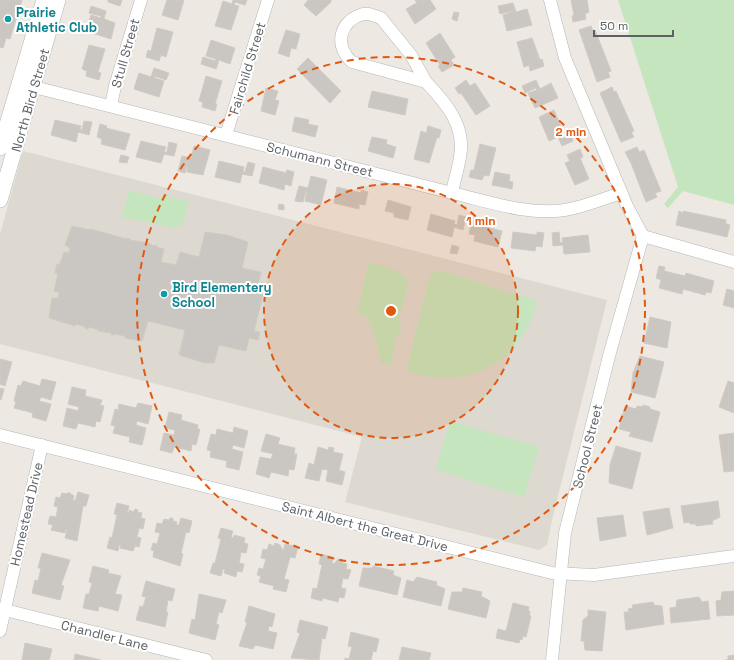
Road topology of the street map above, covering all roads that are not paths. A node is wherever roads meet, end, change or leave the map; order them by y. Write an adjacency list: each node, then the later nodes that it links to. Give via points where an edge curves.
1 (44, 0): 7 (street, North Bird Street)
2 (58, 0): 7 (street, North Bird Street)
3 (141, 0): 8 (street, Stull Street)
4 (268, 0): 9 (street, Fairchild Street)
5 (550, 0): 12 (street, via 565,58)
6 (426, 82): 6 (street, via 411,55 381,18 363,14 351,18 347,23 342,33 341,44 352,62); 11 (street, via 455,118 462,142)
7 (27, 85): 8 (street, Schumann Street); 10 (street, North Bird Street); 13 (street, North Bird Street)
8 (110, 106): 9 (street, Schumann Street)
9 (226, 135): 11 (street, Schumann Street)
10 (0, 148)
11 (452, 193): 12 (street, Schumann Street, via 524,209 564,211)
12 (621, 193): 14 (street)
13 (0, 200)
14 (643, 236): 15 (street); 19 (street, School Street, via 609,356 565,533)
15 (734, 262)
16 (0, 435): 17 (street, Saint Albert the Great Drive)
17 (42, 445): 19 (street, Saint Albert the Great Drive, via 533,569); 20 (street, Homestead Drive)
18 (734, 556): 19 (street, Saint Albert the Great Drive, via 594,575)
19 (562, 574): 23 (street, School Street)
20 (5, 610): 21 (street, Homestead Drive); 22 (street, Chandler Lane)
21 (0, 631)
22 (206, 660)
23 (552, 660)

